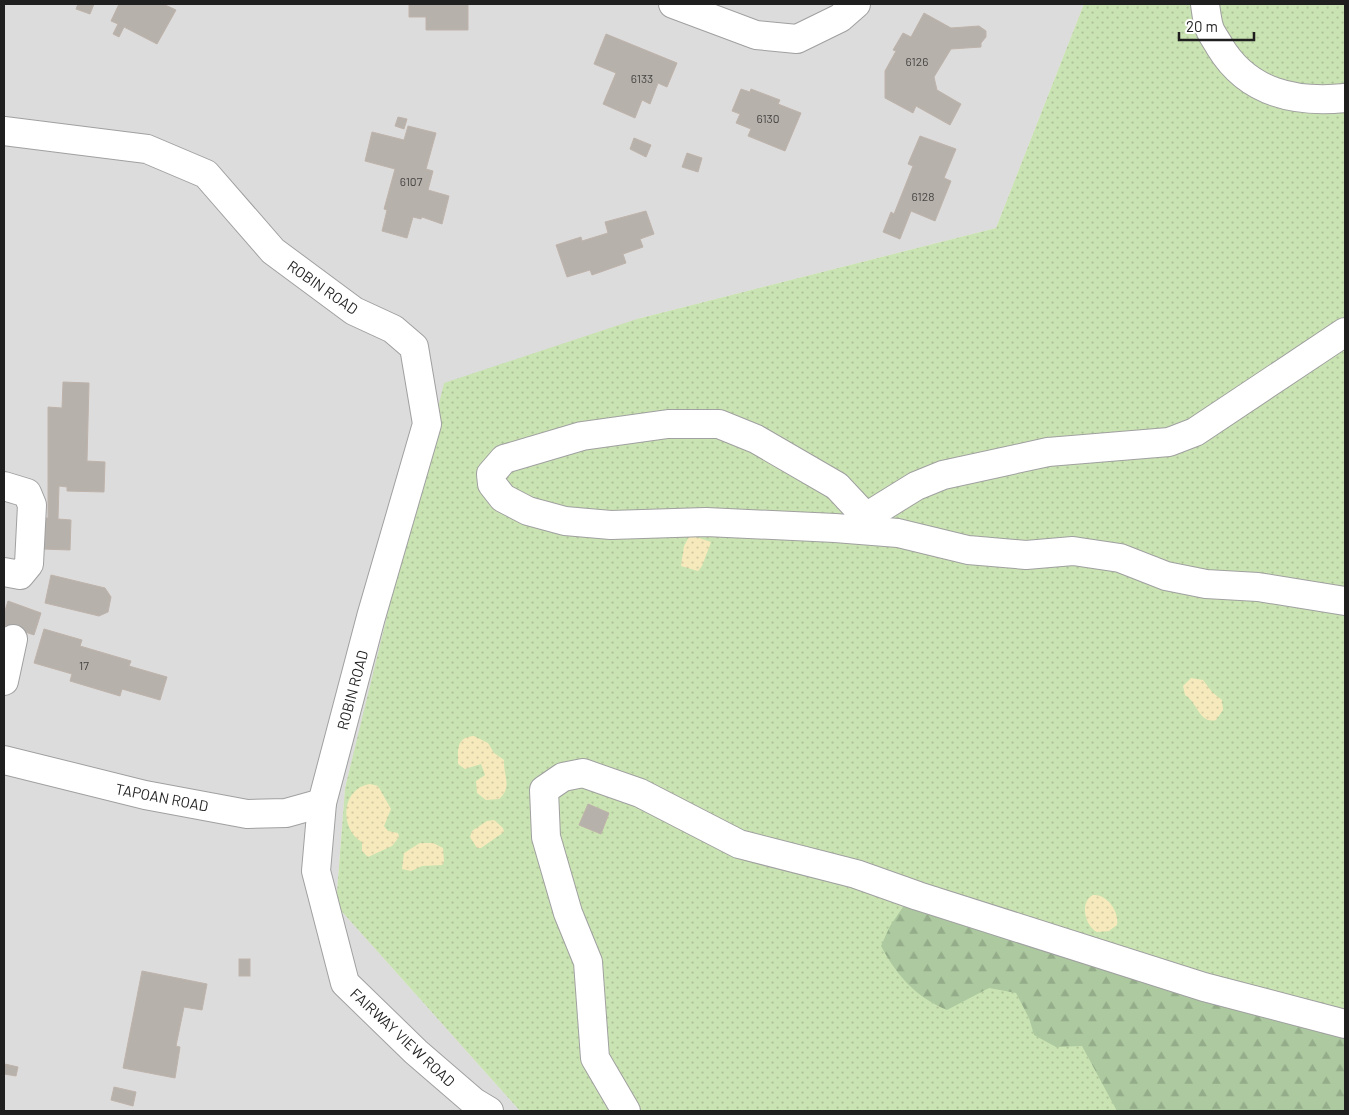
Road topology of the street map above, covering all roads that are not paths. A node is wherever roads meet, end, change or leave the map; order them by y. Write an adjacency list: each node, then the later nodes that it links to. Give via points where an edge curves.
1 (673, 4): 2 (street, via 756,35 797,38 840,18)
2 (856, 4)
3 (1205, 4): 4 (street, via 1209,28 1226,57 1246,78 1271,92 1299,99)
4 (1345, 98)
5 (4, 131): 14 (street, ROBIN ROAD, via 147,148 206,174 272,251 354,311 394,329 414,347 427,424)
6 (1345, 332): 8 (street, via 1195,432 1169,442 1048,452 943,475 916,486)
7 (4, 486): 9 (street, via 27,493 32,506 29,564 20,575)
8 (870, 524): 8 (street, via 706,522 611,525 565,521 528,511 503,498 492,484 491,474 504,459 582,436 668,424 719,424 756,439 837,486); 10 (street, via 978,551 1026,555 1073,551 1120,558 1166,576 1206,584 1258,587)
9 (4, 572)
10 (1345, 601)
11 (13, 639): 12 (street)
12 (4, 682)
13 (4, 760): 14 (street, TAPOAN ROAD, via 145,795 247,814 286,813)
14 (322, 803): 16 (street, FAIRWAY VIEW ROAD, via 316,871 345,983 416,1052)
15 (1345, 1024): 17 (street, via 1204,987 856,874 739,844 640,793 583,773 563,777 544,790 546,837 568,913 588,962 595,1058)
16 (489, 1111)
17 (626, 1111)

